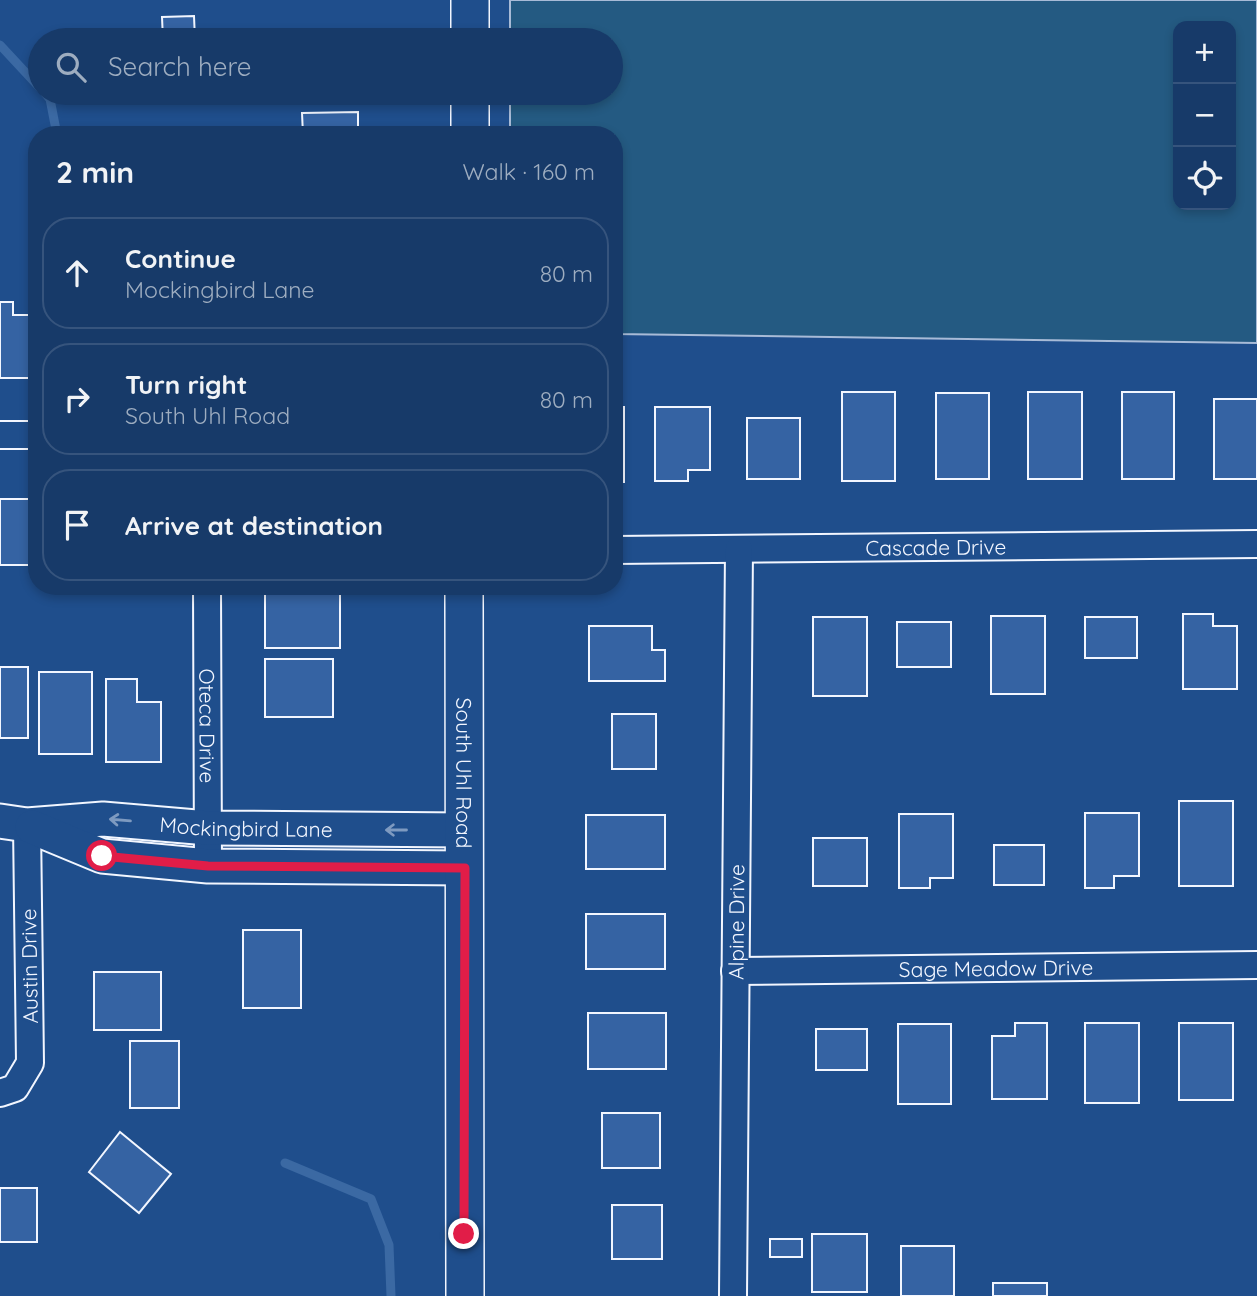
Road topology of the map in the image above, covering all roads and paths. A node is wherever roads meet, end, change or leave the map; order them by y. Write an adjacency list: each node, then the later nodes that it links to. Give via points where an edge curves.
1 (470, 0): 2 (main road)
2 (470, 28)
3 (470, 105): 4 (main road)
4 (470, 126)
5 (0, 435): 6 (street)
6 (28, 435)
7 (1257, 544): 8 (street, Cascade Drive)
8 (738, 549): 9 (street, Cascade Drive); 18 (street, Alpine Drive)
9 (623, 550)
10 (207, 595): 13 (street, Oteca Drive)
11 (464, 595): 14 (main road, South Uhl Road)
12 (13, 823): 13 (street, Mockingbird Lane, one-way to 12, via 103,819); 15 (street, Mockingbird Lane, via 102,856); 19 (street, Austin Drive, via 30,1063 15,1088)
13 (208, 828): 14 (street, Mockingbird Lane, one-way to 13); 15 (street, Oteca Drive)
14 (465, 830): 16 (main road, South Uhl Road)
15 (208, 866): 16 (street, Mockingbird Lane)
16 (465, 868): 20 (main road, South Uhl Road)
17 (1257, 965): 18 (street, Sage Meadow Drive)
18 (735, 971): 21 (street, Alpine Drive)
19 (0, 1093)
20 (465, 1296)
21 (733, 1296)

